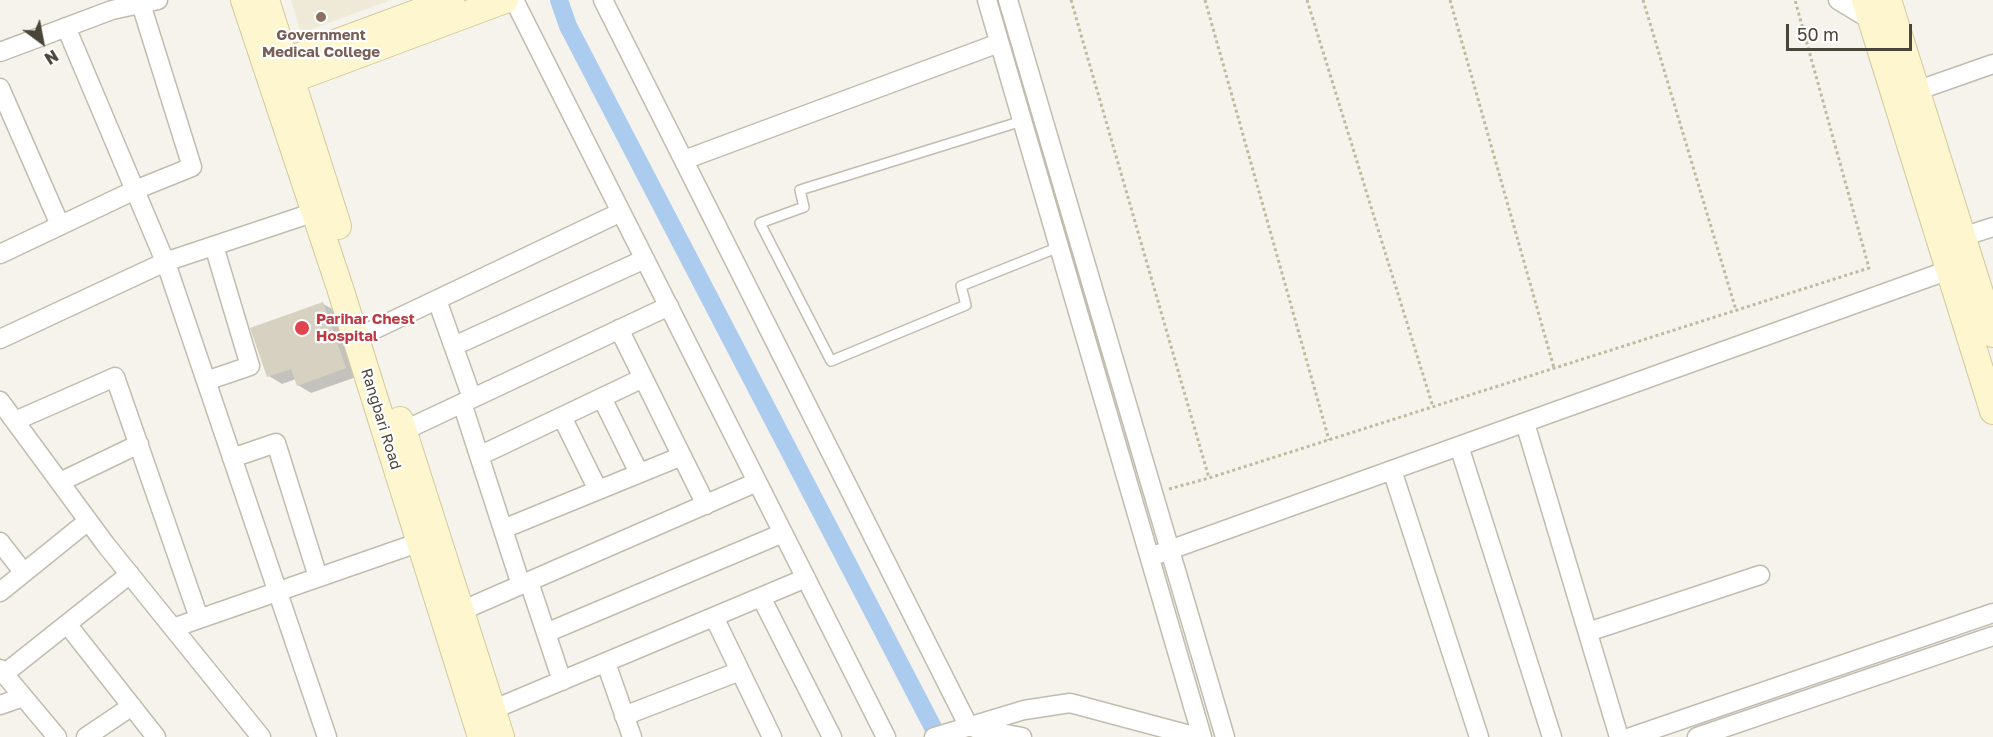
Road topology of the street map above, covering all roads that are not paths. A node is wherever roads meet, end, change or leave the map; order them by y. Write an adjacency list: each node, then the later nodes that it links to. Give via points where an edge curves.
1 (244, 0): 18 (street, Rangbari Road)
2 (266, 0): 18 (street, Rangbari Road)
3 (451, 0): 18 (street)
4 (505, 0): 18 (street)
5 (514, 0): 26 (street)
6 (603, 0): 22 (street)
7 (987, 0): 15 (street)
8 (1008, 0): 24 (street)
9 (1838, 0): 13 (street)
10 (1888, 0): 20 (street)
11 (149, 2): 12 (street); 23 (street, via 192,168)
12 (110, 5): 14 (street)
13 (1868, 10): 36 (street)
14 (66, 27): 16 (street); 23 (street)
15 (999, 43): 21 (street); 22 (street)
16 (0, 52)
17 (1993, 63): 20 (street)
18 (279, 74): 25 (street, Rangbari Road); 40 (street, Rangbari Road)
19 (0, 88): 28 (street)
20 (1916, 91): 30 (street)
21 (1022, 121): 27 (street); 32 (lane, via 800,190 804,207 760,223 831,362 966,305 961,286)
22 (684, 160): 100 (street)
23 (135, 190): 28 (street); 35 (street)
24 (1070, 209): 27 (street); 70 (street)
25 (315, 212): 31 (street); 68 (street, Rangbari Road)
26 (621, 212): 34 (street); 37 (street)
27 (1050, 214): 32 (street)
28 (60, 225): 33 (street)
29 (1993, 227): 30 (street)
30 (1962, 237): 41 (street)
31 (214, 246): 35 (street); 45 (street, via 250,366)
32 (1059, 247): 71 (street)
33 (0, 254)
34 (645, 259): 38 (street); 43 (street)
35 (165, 262): 42 (street); 45 (street)
36 (1949, 270): 49 (street); 52 (street)
37 (437, 300): 40 (street); 43 (street)
38 (669, 306): 39 (street); 62 (street)
39 (619, 329): 44 (street); 47 (street)
40 (371, 332): 53 (street, Rangbari Road)
41 (1993, 334)
42 (0, 339)
43 (454, 346): 47 (street)
44 (643, 378): 46 (street); 57 (street)
45 (206, 381): 58 (street)
46 (602, 398): 50 (street); 60 (street)
47 (467, 400): 53 (street); 56 (street)
48 (0, 401): 51 (street)
49 (1993, 411)
50 (562, 417): 56 (street); 63 (street)
51 (15, 422): 54 (street, via 116,377); 61 (street)
52 (1525, 423): 55 (street); 87 (street)
53 (403, 431): 68 (street, Rangbari Road)
54 (139, 444): 61 (street); 84 (street)
55 (1459, 446): 59 (street); 119 (street)
56 (479, 456): 66 (street)
57 (682, 456): 60 (street); 64 (street)
58 (232, 458): 75 (street, via 276,443); 78 (street)
59 (1392, 470): 70 (street); 118 (street)
60 (639, 473): 63 (street)
61 (60, 482): 65 (street)
62 (757, 482): 64 (street); 67 (street)
63 (598, 490): 66 (street)
64 (706, 505): 77 (street)
65 (88, 521): 72 (street); 73 (street)
66 (503, 529): 77 (street)
67 (783, 533): 76 (street); 88 (street)
68 (428, 539): 75 (street); 81 (street, Rangbari Road); 107 (street, Rangbari Road)
69 (0, 542): 72 (street)
70 (1170, 550): 71 (street); 117 (street)
71 (1150, 557): 116 (street)
72 (24, 573): 79 (street)
73 (130, 574): 85 (street); 86 (street)
74 (1760, 575): 87 (street)
75 (318, 577): 78 (street)
76 (806, 578): 80 (street); 112 (street)
77 (525, 583): 81 (street); 88 (street)
78 (277, 591): 84 (street); 106 (street)
79 (0, 592)
80 (761, 597): 83 (street); 111 (street)
81 (461, 611): 97 (street, Rangbari Road)
82 (1993, 613): 98 (street)
83 (714, 617): 90 (street); 91 (street)
84 (199, 618): 86 (street)
85 (67, 624): 92 (street); 96 (street)
86 (173, 628): 105 (street)
87 (1588, 632): 120 (street)
88 (546, 633): 93 (street)
89 (1993, 636): 101 (street)
90 (606, 663): 93 (street); 99 (street)
91 (740, 671): 99 (street); 110 (street)
92 (2, 672): 94 (street)
93 (562, 681): 97 (street)
94 (23, 697): 95 (street); 102 (street)
95 (0, 705)
96 (132, 706): 103 (street); 104 (street)
97 (492, 711): 108 (street, Rangbari Road)
98 (1696, 715): 101 (street); 121 (street)
99 (624, 716): 109 (street)
100 (962, 729): 113 (street); 114 (street); 115 (street, via 1024,710 1070,703)
101 (1702, 736)
102 (57, 737)
103 (86, 737)
104 (156, 737)
105 (261, 737)
106 (327, 737)
107 (481, 737)
108 (501, 737)
109 (632, 737)
110 (772, 737)
111 (832, 737)
112 (886, 737)
113 (934, 737)
114 (1022, 737)
115 (1197, 737)
116 (1202, 737)
117 (1225, 737)
118 (1479, 737)
119 (1552, 737)
120 (1620, 737)
121 (1631, 737)

